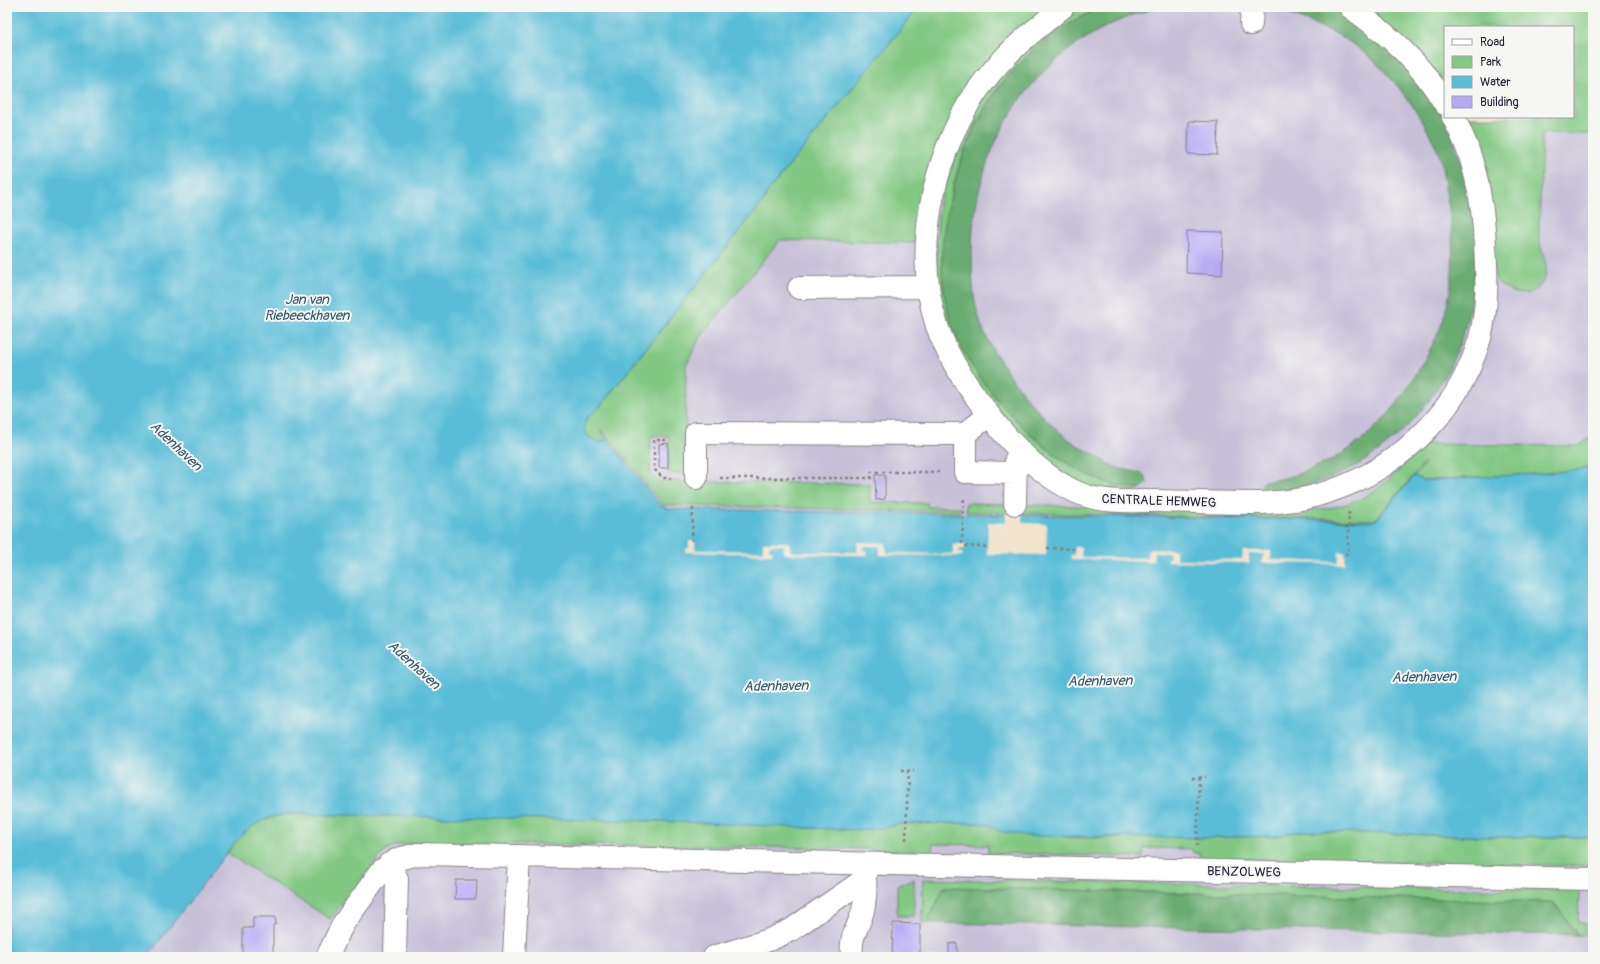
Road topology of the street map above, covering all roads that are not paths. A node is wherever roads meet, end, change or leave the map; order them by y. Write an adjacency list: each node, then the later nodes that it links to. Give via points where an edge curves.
1 (1063, 7): 5 (street, CENTRALE HEMWEG, via 999,64 974,95 962,115 944,160 931,211 927,246)
2 (1350, 7): 3 (street, via 1398,44 1419,66)
3 (1444, 103)
4 (1453, 118): 9 (street, CENTRALE HEMWEG, via 1468,150 1484,214 1487,286 1485,312 1480,338 1459,387 1427,430 1407,449 1380,468 1339,489 1314,496 1263,503 1100,500 1060,483)
5 (928, 287): 6 (street); 7 (street, CENTRALE HEMWEG, via 937,324 954,366)
6 (799, 288)
7 (989, 415): 8 (street); 9 (street, CENTRALE HEMWEG)
8 (965, 434): 10 (street, via 965,472); 11 (street, via 696,433)
9 (1021, 450): 10 (street, via 1016,455)
10 (1015, 473): 12 (street)
11 (696, 478)
12 (1015, 504)
13 (519, 856): 14 (street, BENZOLWEG, via 418,854 408,855); 15 (street, BENZOLWEG); 19 (street)
14 (389, 864): 17 (street, via 343,924); 18 (street, via 397,879)
15 (865, 870): 16 (street, BENZOLWEG, via 895,864); 20 (street, via 790,930 769,940); 21 (street, via 865,900 862,916 854,932)
16 (1593, 878)
17 (327, 957)
18 (395, 957)
19 (514, 957)
20 (714, 957)
21 (852, 957)

